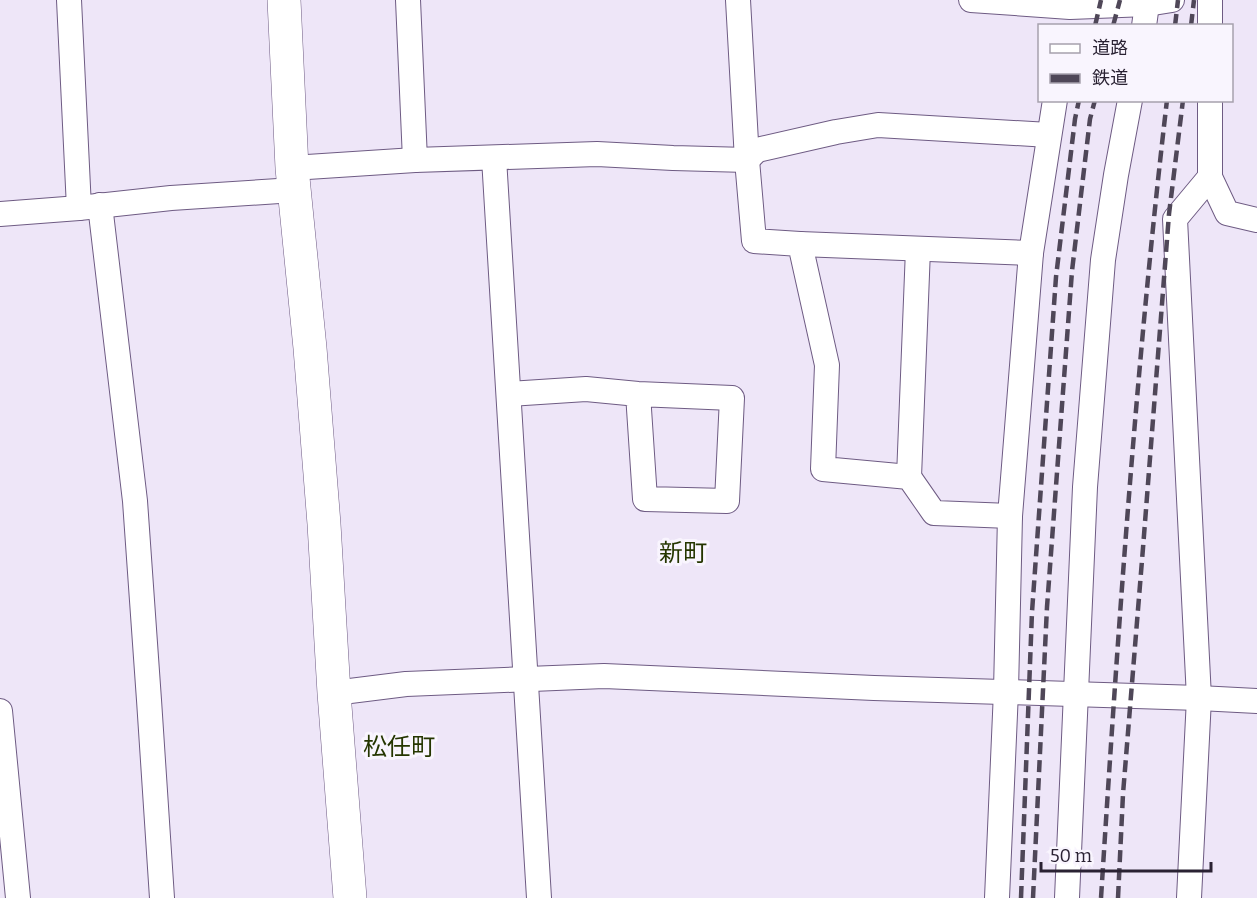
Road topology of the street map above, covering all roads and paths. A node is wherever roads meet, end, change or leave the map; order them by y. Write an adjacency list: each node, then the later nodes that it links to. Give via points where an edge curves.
1 (69, 0): 20 (street)
2 (284, 0): 19 (main road)
3 (408, 0): 16 (street)
4 (738, 0): 17 (street)
5 (971, 0): 8 (street)
6 (1172, 0): 9 (street)
7 (1210, 0): 10 (street)
8 (1070, 11): 9 (street)
9 (1145, 15)
10 (1210, 24)
11 (1054, 102): 14 (street)
12 (1130, 102): 33 (street, via 1103,260 1085,488)
13 (1210, 102): 18 (street)
14 (1049, 135): 17 (street, via 878,125 757,150); 25 (street)
15 (494, 158): 16 (street); 17 (street, via 597,154); 26 (street)
16 (415, 160): 19 (street)
17 (747, 160): 23 (street, via 754,241)
18 (1210, 177): 22 (street, via 1227,213); 34 (street, via 1175,219)
19 (293, 179): 20 (street); 32 (main road, via 310,348)
20 (90, 206): 21 (street); 38 (street, via 135,501)
21 (0, 214)
22 (1257, 220)
23 (800, 244): 24 (street); 28 (street, via 827,365 823,470)
24 (918, 249): 25 (street); 28 (street)
25 (1031, 253): 29 (street)
26 (509, 394): 27 (street, via 586,389); 30 (street)
27 (638, 394): 27 (street, via 732,398 728,501 645,499)
28 (909, 477): 29 (street, via 934,513)
29 (1010, 516): 31 (street)
30 (526, 679): 31 (street, via 604,676); 32 (street, via 406,684); 40 (street)
31 (1006, 692): 33 (street); 41 (street)
32 (334, 693): 39 (main road)
33 (1076, 694): 34 (street); 42 (street)
34 (1199, 698): 35 (street); 43 (street)
35 (1257, 701)
36 (0, 711): 37 (street)
37 (18, 898)
38 (162, 898)
39 (350, 898)
40 (539, 898)
41 (997, 898)
42 (1066, 898)
43 (1190, 898)

